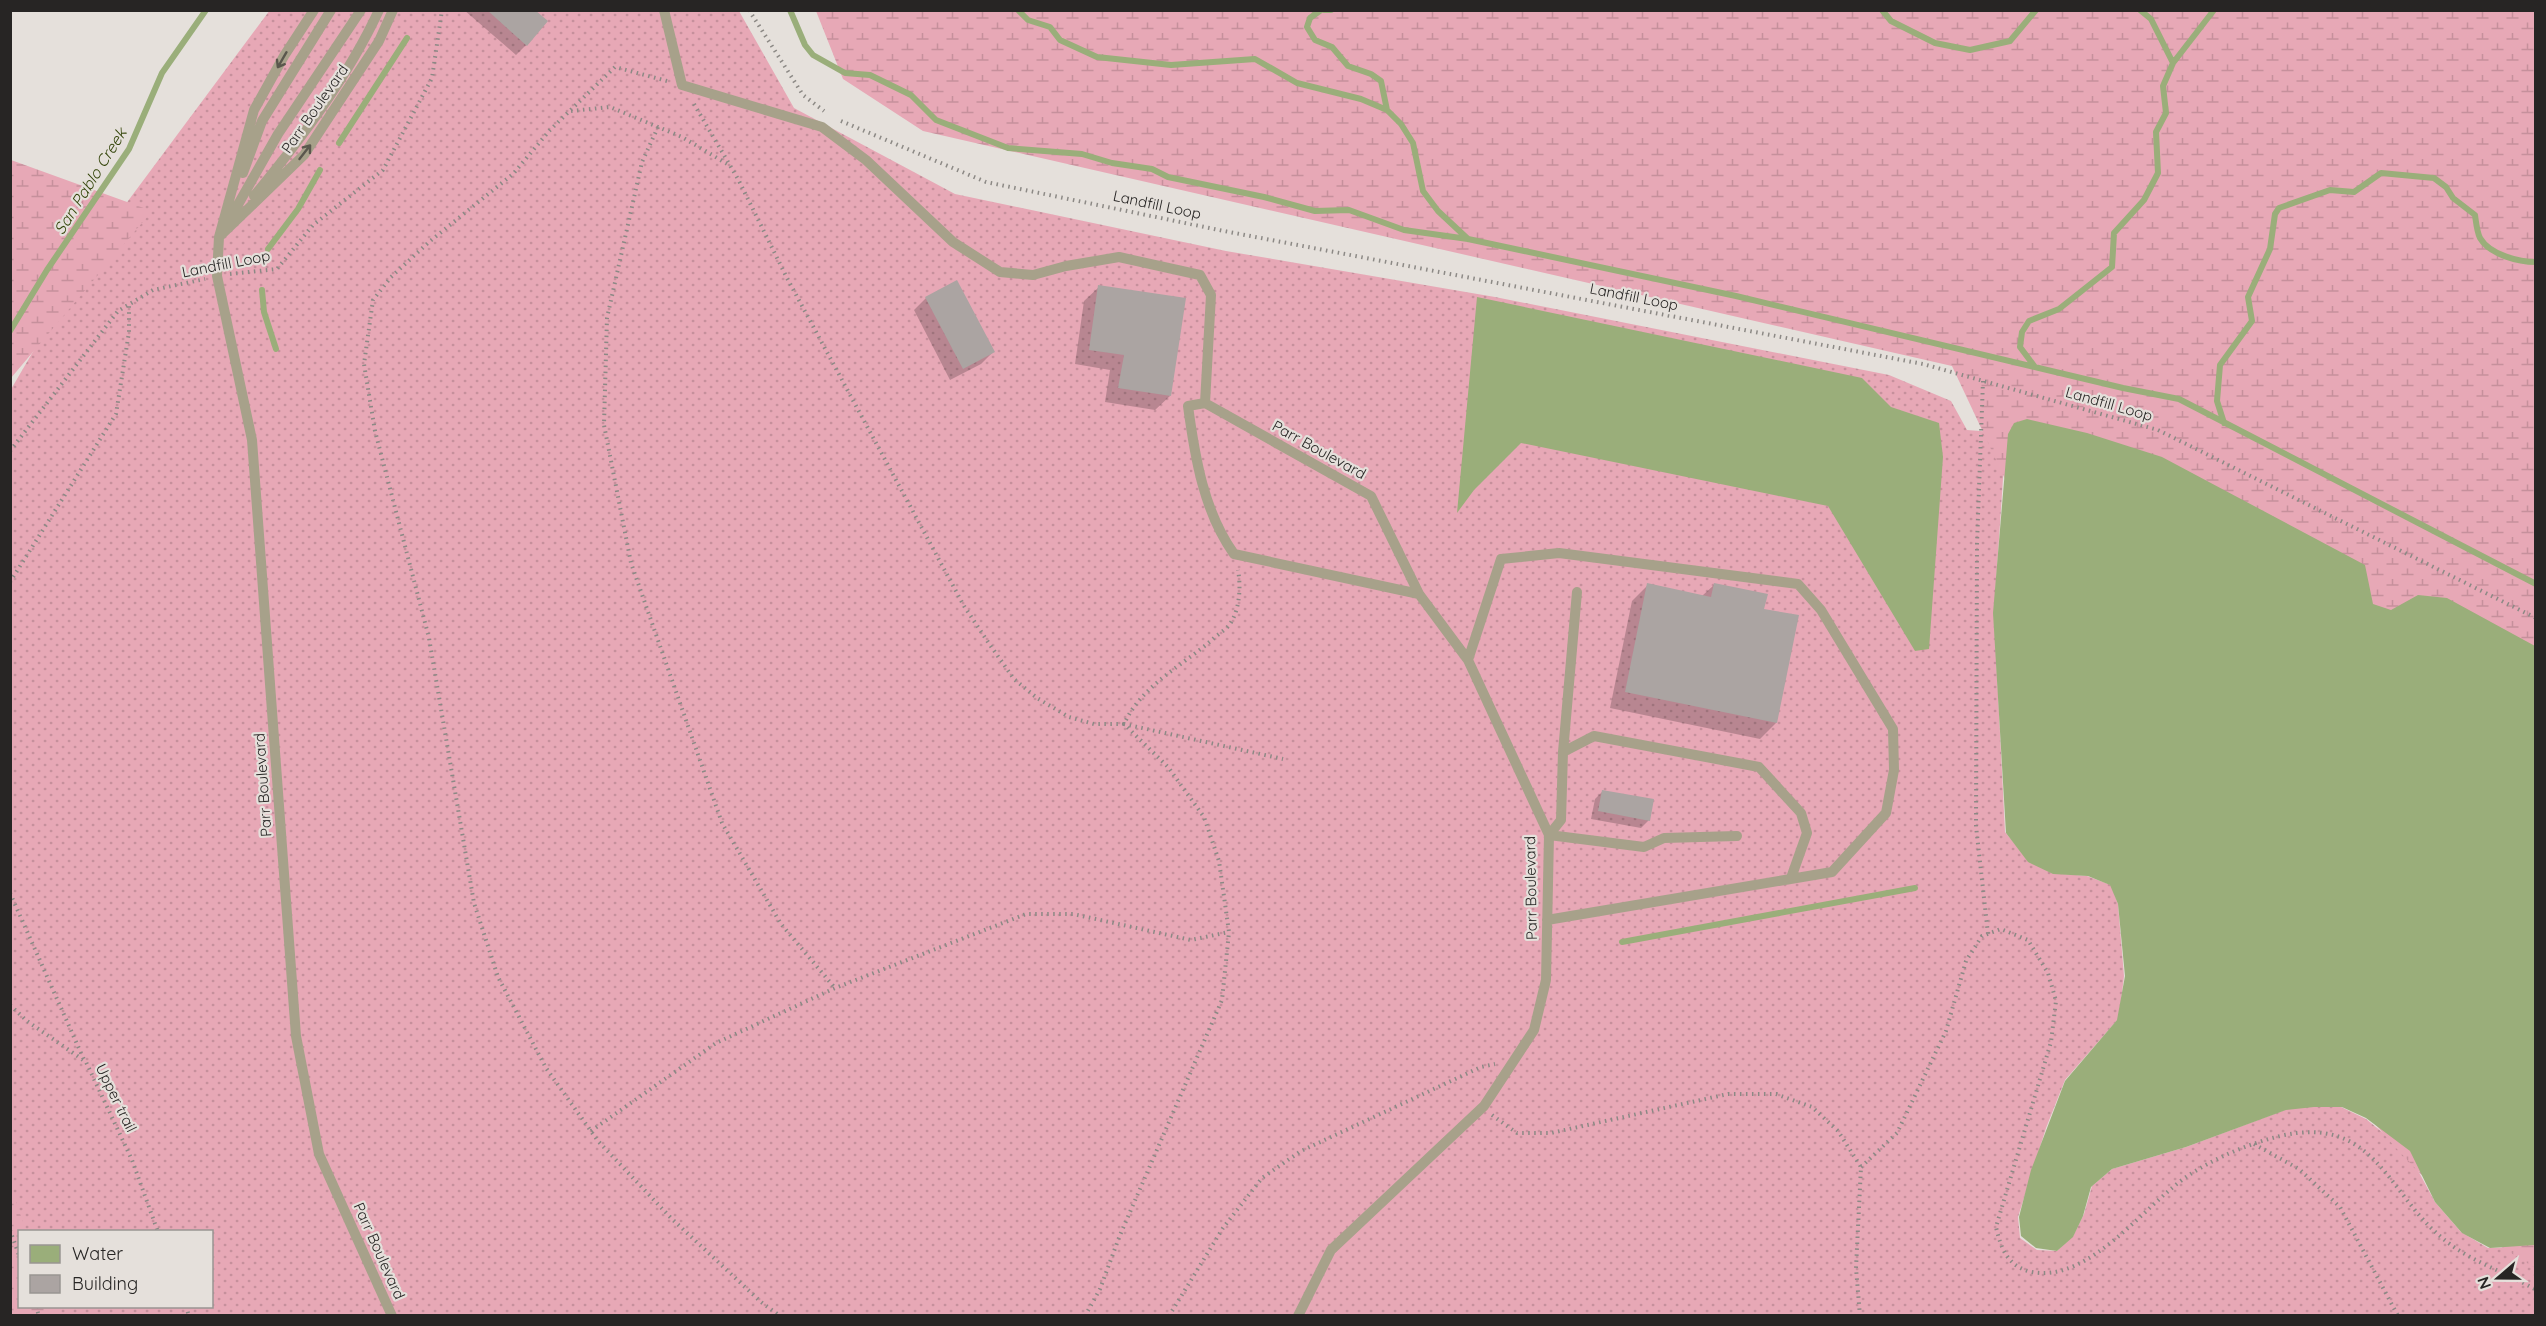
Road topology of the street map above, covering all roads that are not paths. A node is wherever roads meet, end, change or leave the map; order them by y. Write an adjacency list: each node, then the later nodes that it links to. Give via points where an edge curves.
1 (314, 10): 7 (lane, Parr Boulevard, one-way to 7, via 254,110)
2 (331, 10): 7 (lane, via 262,121)
3 (362, 10): 7 (lane, via 278,134)
4 (380, 10): 7 (lane, via 368,35 294,148)
5 (393, 10): 7 (lane, Parr Boulevard, one-way to 5, via 304,155 379,41)
6 (664, 10): 8 (lane, via 682,85 822,127 866,159 953,242 1000,272 1034,275 1119,257 1200,275 1211,295)
7 (219, 237): 17 (lane, Parr Boulevard, via 217,276 252,441 296,1036 319,1154)
8 (1205, 403): 10 (lane, Parr Boulevard, via 1371,496); 10 (lane, via 1188,406 1195,462 1221,536 1234,554)
9 (1577, 592): 12 (lane)
10 (1419, 594): 11 (lane, Parr Boulevard)
11 (1468, 660): 13 (lane, Parr Boulevard); 15 (lane, via 1501,559 1559,554 1798,584 1821,610 1893,729 1894,770 1886,813 1832,872)
12 (1563, 752): 13 (lane, via 1561,820); 15 (lane, via 1594,736 1759,767 1801,813 1807,833)
13 (1549, 836): 14 (lane, via 1644,847 1664,838); 16 (lane, Parr Boulevard)
14 (1737, 836)
15 (1791, 878): 16 (lane)
16 (1547, 920): 18 (lane, Parr Boulevard, via 1546,980 1534,1030 1516,1059 1484,1106 1331,1250)
17 (392, 1316)
18 (1298, 1316)

